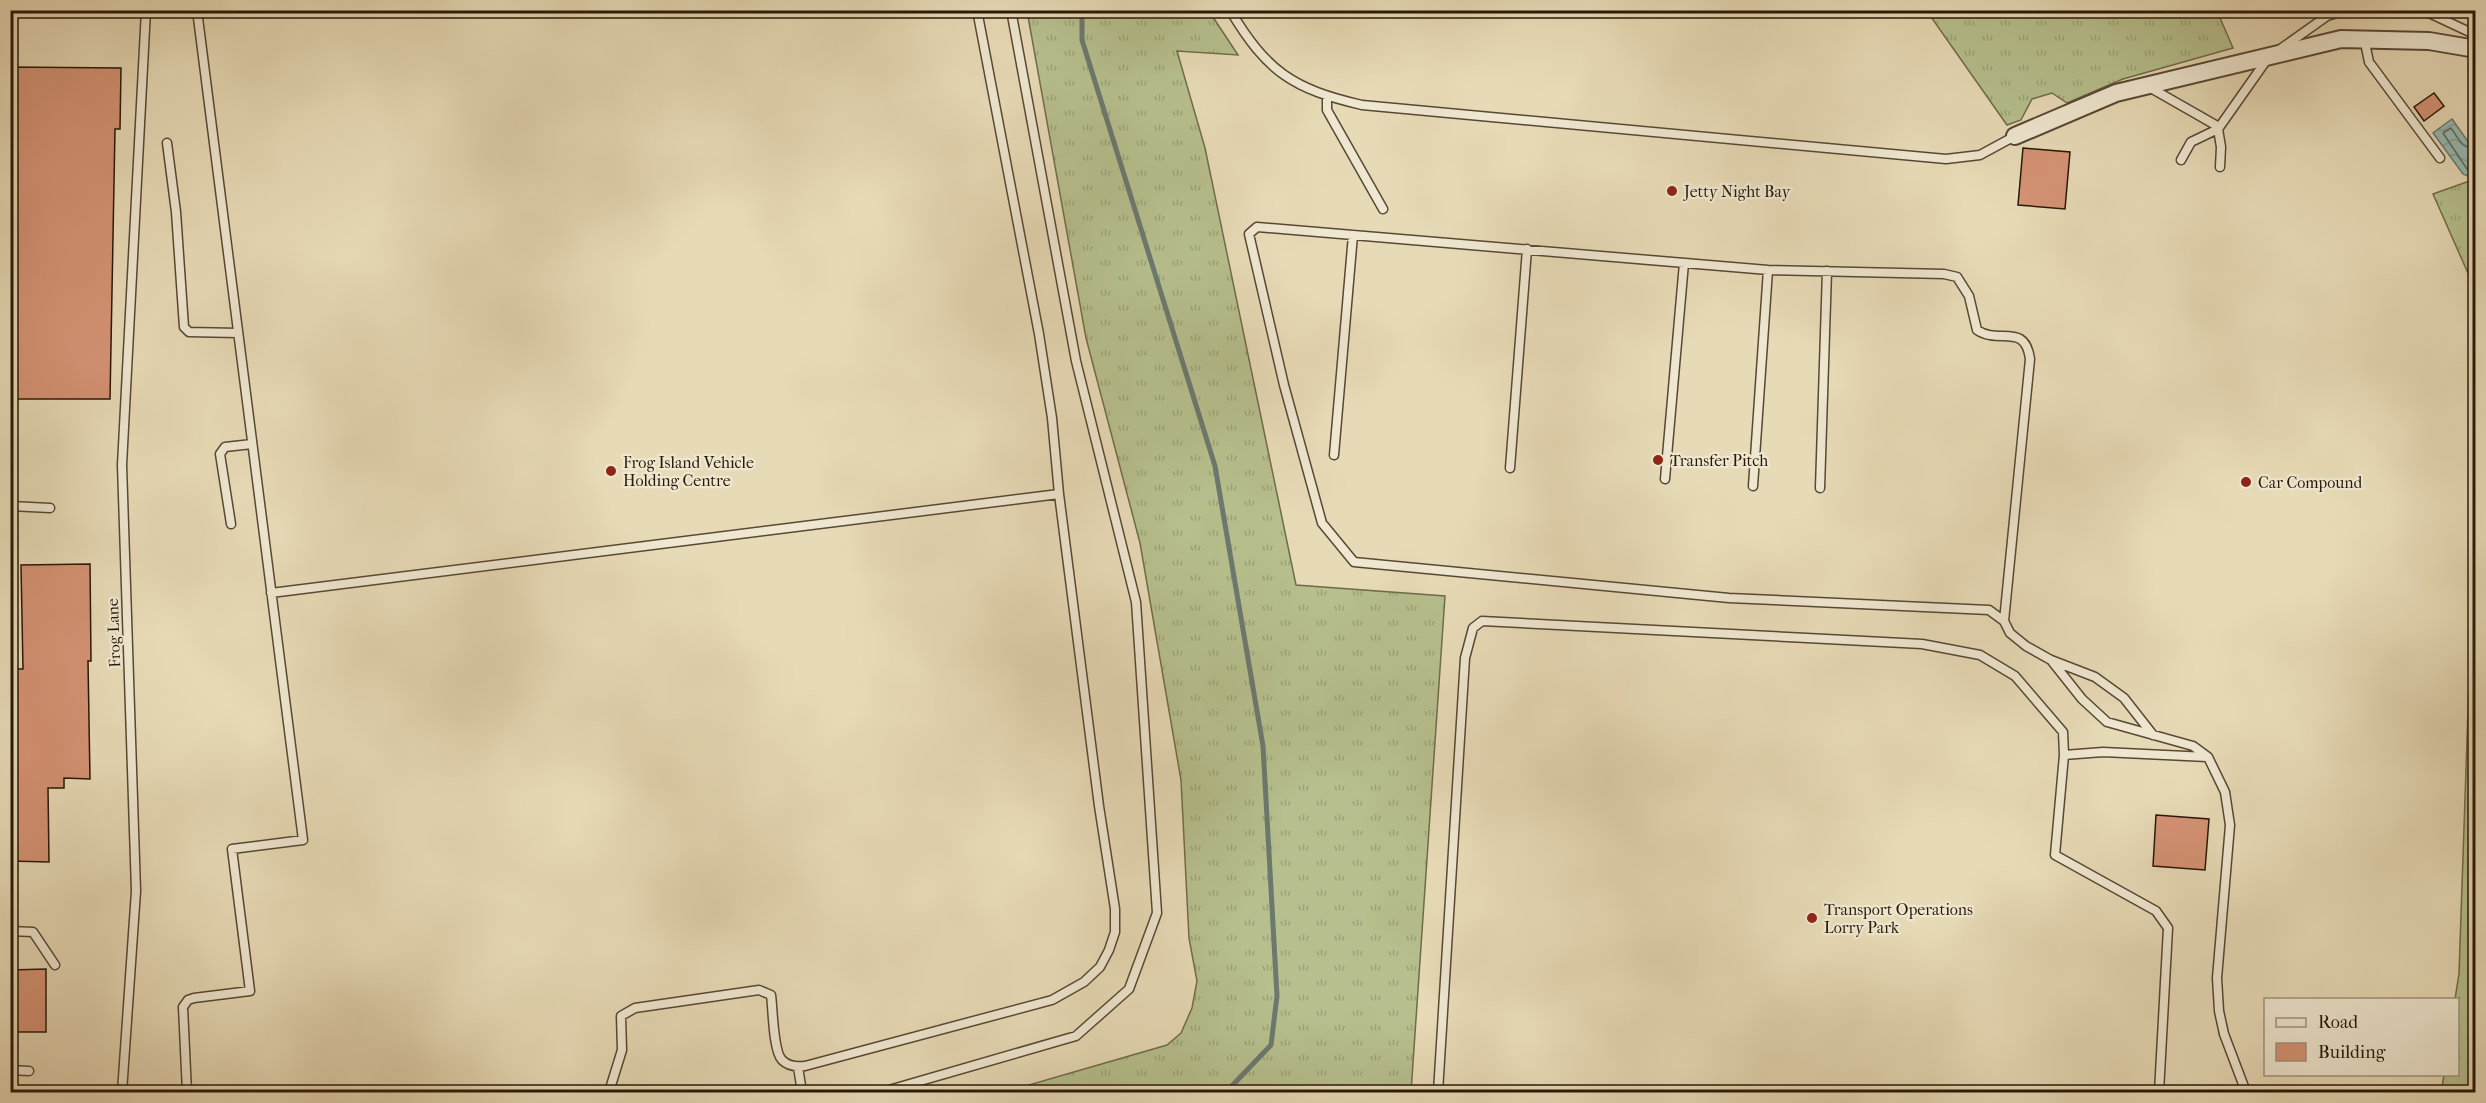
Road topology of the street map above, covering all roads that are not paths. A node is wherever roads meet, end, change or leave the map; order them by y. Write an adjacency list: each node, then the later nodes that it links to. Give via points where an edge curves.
1 (146, 10): 48 (lane, Frog Lane, via 122,465 136,891)
2 (197, 10): 26 (lane)
3 (977, 10): 33 (lane, via 1039,334)
4 (1011, 10): 52 (lane, via 1076,361 1136,602 1157,913 1129,989 1076,1036)
5 (1230, 10): 13 (lane, via 1258,53 1279,73)
6 (2347, 10): 11 (lane, via 2327,16)
7 (2429, 13): 8 (lane)
8 (2475, 35)
9 (2364, 38): 10 (street, via 2429,41); 11 (street, via 2340,39); 17 (lane, via 2369,62)
10 (2475, 49)
11 (2272, 54): 12 (street); 14 (lane)
12 (2145, 84): 14 (lane); 15 (street)
13 (1327, 97): 15 (lane, via 1362,105 1946,159 1980,155); 20 (lane, via 1327,110)
14 (2218, 128): 18 (lane, via 2191,142); 19 (lane)
15 (2015, 136)
16 (167, 143): 26 (lane, via 184,327 189,332)
17 (2440, 158)
18 (2181, 160)
19 (2220, 167)
20 (1383, 209)
21 (1353, 235): 22 (lane); 28 (lane); 38 (lane, via 1257,227 1249,234 1284,385 1322,523 1354,562 1729,598 1976,608 1989,610)
22 (1527, 249): 23 (lane); 29 (lane)
23 (1684, 263): 24 (lane); 30 (lane)
24 (1768, 270): 25 (lane); 31 (lane)
25 (1827, 272): 32 (lane); 38 (lane, via 1957,277 1969,296 1977,330 1985,335 2018,336 2029,349 2019,495)
26 (238, 333): 27 (lane)
27 (252, 444): 36 (lane, via 225,447 220,454); 37 (lane)
28 (1334, 455)
29 (1510, 468)
30 (1665, 479)
31 (1753, 486)
32 (1820, 488)
33 (1059, 494): 37 (lane); 45 (lane, via 1115,909 1115,932 1109,950 1100,967 1052,1000)
34 (10, 506): 35 (lane)
35 (50, 508)
36 (231, 524)
37 (271, 593): 49 (lane, via 303,840 232,849 250,991 194,998 183,1007)
38 (2004, 621): 39 (lane, via 2010,633)
39 (2051, 660): 40 (lane, via 2095,677 2124,698); 40 (lane, via 2082,699 2107,722)
40 (2153, 735): 42 (lane, via 2193,746)
41 (2064, 755): 42 (lane, via 2114,752); 53 (lane, via 2063,732 2015,676 1980,655 1922,644 1482,621 1473,628 1465,658); 54 (lane, via 2055,855 2156,911 2168,928)
42 (2208, 757): 55 (lane, via 2225,792 2230,825 2217,978 2219,1011)
43 (10, 932): 44 (lane, via 33,932)
44 (55, 965)
45 (798, 1067): 50 (lane, via 782,1060 777,1049 771,995 759,990 635,1008 621,1016 622,1050); 51 (lane)
46 (10, 1070): 47 (lane)
47 (29, 1071)
48 (122, 1092)
49 (187, 1092)
50 (609, 1092)
51 (802, 1092)
52 (882, 1092)
53 (1438, 1092)
54 (2159, 1092)
55 (2246, 1092)

